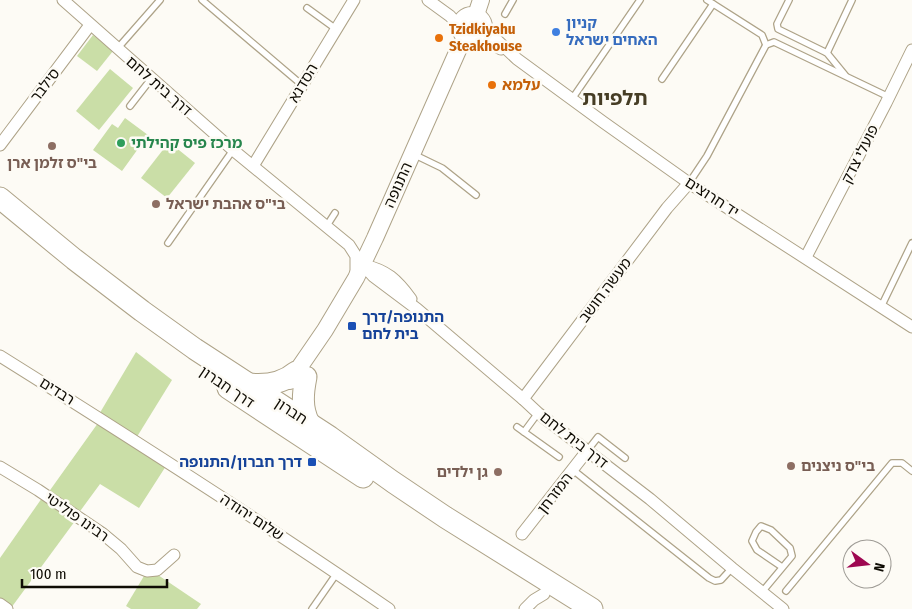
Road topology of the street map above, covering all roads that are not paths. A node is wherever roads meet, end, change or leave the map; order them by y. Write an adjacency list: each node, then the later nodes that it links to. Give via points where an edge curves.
1 (63, 0): 14 (street, דרך בית לחם)
2 (160, 0): 17 (lane)
3 (202, 0): 23 (lane)
4 (354, 0): 15 (street, הסדנא)
5 (428, 0): 13 (street, יד חרוצים, via 452,19)
6 (513, 0): 12 (lane)
7 (640, 0): 25 (lane)
8 (789, 0): 19 (lane, via 777,24 778,29)
9 (852, 0): 19 (lane)
10 (710, 2): 16 (lane, via 762,35); 22 (lane)
11 (307, 8): 15 (lane)
12 (505, 14)
13 (473, 23): 25 (street, יד חרוצים); 29 (street, התנופה)
14 (90, 25): 17 (street, דרך בית לחם); 27 (street, סילבר)
15 (336, 29): 23 (street, הסדנא)
16 (766, 45): 20 (lane, via 774,42); 31 (lane, via 707,156)
17 (117, 49): 21 (street, דרך בית לחם)
18 (912, 50): 24 (street, פועלי צדק)
19 (827, 53): 20 (lane)
20 (847, 77): 24 (lane)
21 (151, 79): 26 (lane); 28 (street, דרך בית לחם)
22 (662, 79)
23 (302, 85): 30 (street, הסדנא)
24 (889, 97): 39 (street, פועלי צדק)
25 (572, 100): 31 (street, יד חרוצים)
26 (130, 106)
27 (0, 145)
28 (233, 150): 30 (street, דרך בית לחם); 37 (lane)
29 (412, 153): 32 (lane, via 438,165); 40 (street, התנופה)
30 (253, 166): 36 (street, דרך בית לחם)
31 (689, 182): 39 (street, יד חרוצים); 46 (street, מעשה חושב)
32 (476, 195)
33 (0, 198): 45 (highway, חברון, via 142,311)
34 (335, 213): 36 (lane)
35 (0, 215): 47 (highway, דרך חברון, via 172,350 217,381)
36 (326, 227): 40 (street, דרך בית לחם, via 354,251)
37 (168, 243)
38 (912, 243): 41 (lane)
39 (806, 258): 41 (street, יד חרוצים)
40 (359, 272): 44 (street, התנופה, via 325,330 317,357); 46 (street, דרך בית לחם, via 379,269 390,276 417,309)
41 (881, 306): 42 (street, יד חרוצים)
42 (912, 327)
43 (0, 356): 50 (street, רבדים)
44 (301, 375): 45 (highway, via 274,384); 47 (street, התנופה); 49 (highway, via 304,413)
45 (248, 384): 47 (highway, חברון)
46 (524, 399): 48 (street, דרך בית לחם)
47 (278, 409): 49 (highway, חברון); 66 (highway, דרך חברון, via 439,527)
48 (538, 413): 52 (lane); 53 (street, דרך בית לחם)
49 (309, 423): 73 (highway, חברון, via 445,517)
50 (114, 427): 63 (street, שלום יהודה)
51 (517, 427): 52 (lane)
52 (524, 432): 54 (lane)
53 (587, 451): 55 (lane, via 598,437); 57 (street, המזרחן); 62 (street, דרך בית לחם)
54 (559, 458)
55 (625, 458)
56 (0, 467): 60 (street, רבינו פוליטי, via 103,534 137,566 147,571 157,570)
57 (573, 470): 59 (street, המזרחן); 62 (lane, דרך בית לחם, via 708,578 720,580)
58 (912, 471): 64 (lane, via 902,463 892,463)
59 (522, 534)
60 (174, 555)
61 (782, 567): 61 (lane, via 792,556 790,548 771,530 761,526 752,541 757,550); 65 (lane)
62 (732, 568): 65 (street, דרך בית לחם)
63 (337, 573): 69 (lane); 70 (street, שלום יהודה)
64 (786, 591)
65 (762, 592): 74 (street, דרך בית לחם)
66 (544, 594): 71 (street); 72 (highway, דרך חברון)
67 (0, 604): 68 (street)
68 (7, 609)
69 (312, 609)
70 (389, 609)
71 (525, 609)
72 (567, 609)
73 (592, 609)
74 (783, 609)

